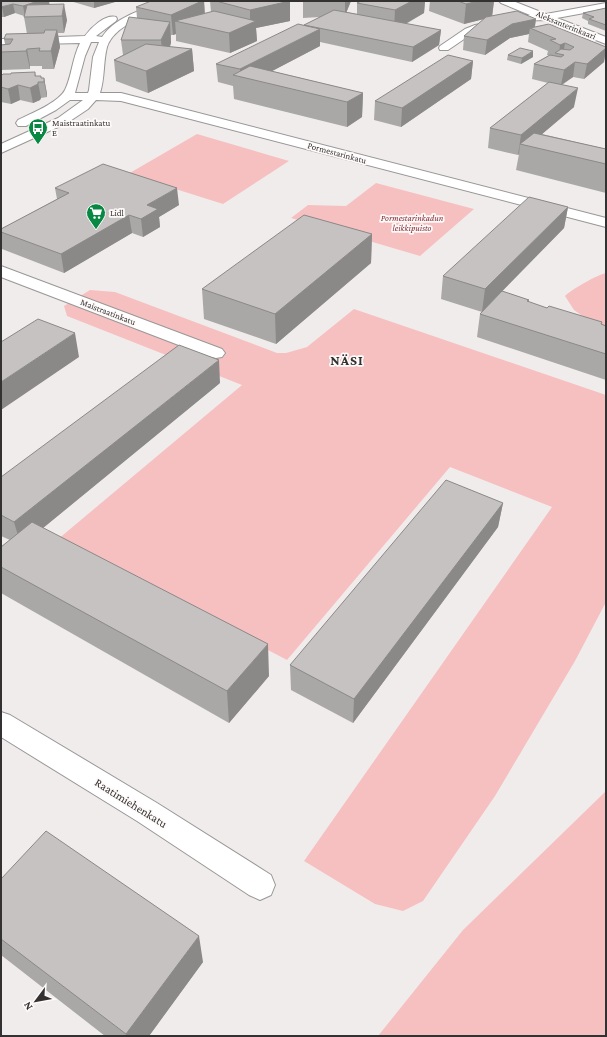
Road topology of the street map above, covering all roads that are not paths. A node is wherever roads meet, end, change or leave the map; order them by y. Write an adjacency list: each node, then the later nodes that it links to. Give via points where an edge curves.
1 (152, 1): 9 (street, via 106,22)
2 (179, 1): 10 (street, via 132,18)
3 (596, 1): 6 (street)
4 (502, 6): 6 (street, Aleksanterinkaari); 8 (street, Aleksanterinkaari)
5 (606, 6): 7 (street)
6 (535, 13): 7 (street, Aleksanterinkaari); 8 (street)
7 (547, 17): 8 (street); 12 (street, Aleksanterinkaari)
8 (522, 18): 12 (street, Aleksanterinkaari); 13 (street, via 479,27)
9 (86, 39): 10 (street); 11 (street); 14 (street, via 73,85)
10 (104, 39): 15 (street, via 100,48 98,75)
11 (1, 42)
12 (603, 46)
13 (444, 48)
14 (67, 96): 15 (street, Pormestarinkatu); 16 (street)
15 (92, 97): 17 (street, via 85,106 71,115); 18 (street, Pormestarinkatu, via 121,97)
16 (10, 130)
17 (1, 148)
18 (606, 223)
19 (1, 271): 20 (street, Maistraatinkatu)
20 (216, 353)
21 (1, 724): 22 (street, Raatimiehenkatu, via 147,812)
22 (260, 885)

